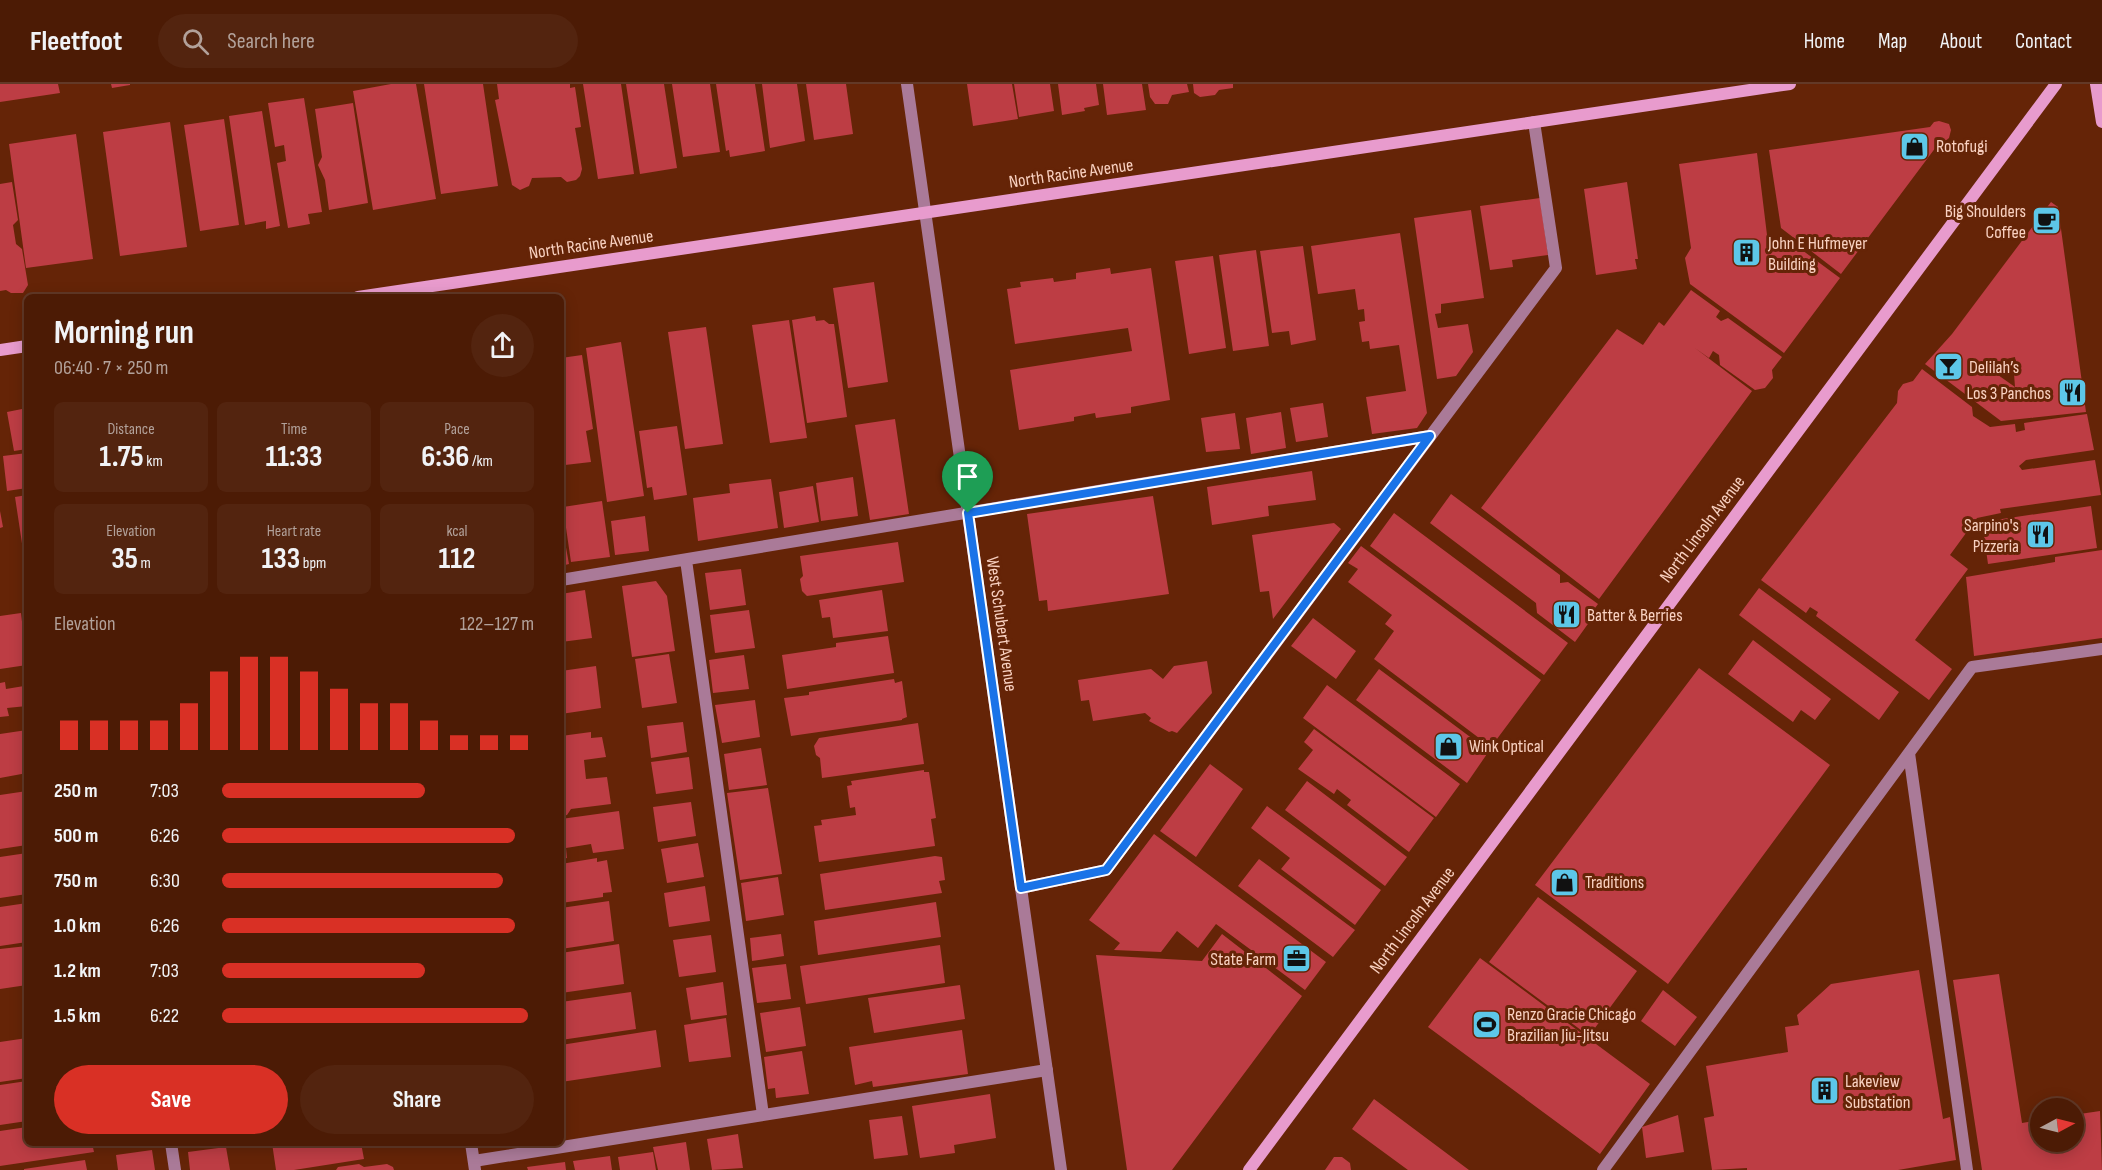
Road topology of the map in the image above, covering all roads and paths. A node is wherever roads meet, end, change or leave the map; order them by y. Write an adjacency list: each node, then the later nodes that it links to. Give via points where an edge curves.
1 (907, 84): 7 (street, West Schubert Avenue)
2 (1790, 84): 5 (street, North Racine Avenue)
3 (2056, 84): 25 (street, North Lincoln Avenue)
4 (2096, 84): 6 (street)
5 (1534, 122): 7 (street, North Racine Avenue); 11 (street, via 1556,268)
6 (2102, 122)
7 (925, 213): 8 (street, North Racine Avenue); 12 (street, West Schubert Avenue)
8 (378, 294)
9 (24, 346): 10 (street)
10 (0, 350)
11 (1430, 436): 12 (street); 17 (street, via 1106,870)
12 (968, 513): 13 (street); 17 (street, West Schubert Avenue)
13 (686, 560): 14 (street); 19 (street)
14 (564, 580)
15 (2102, 649): 16 (street, via 1972,667)
16 (1909, 753): 26 (street); 27 (street)
17 (1021, 888): 18 (street, West Schubert Avenue)
18 (1047, 1070): 19 (street); 24 (street, West Schubert Avenue)
19 (763, 1115): 22 (street)
20 (171, 1146): 23 (street)
21 (471, 1146): 22 (street)
22 (474, 1165)
23 (175, 1170)
24 (1061, 1170)
25 (1249, 1170)
26 (1603, 1170)
27 (1967, 1170)

